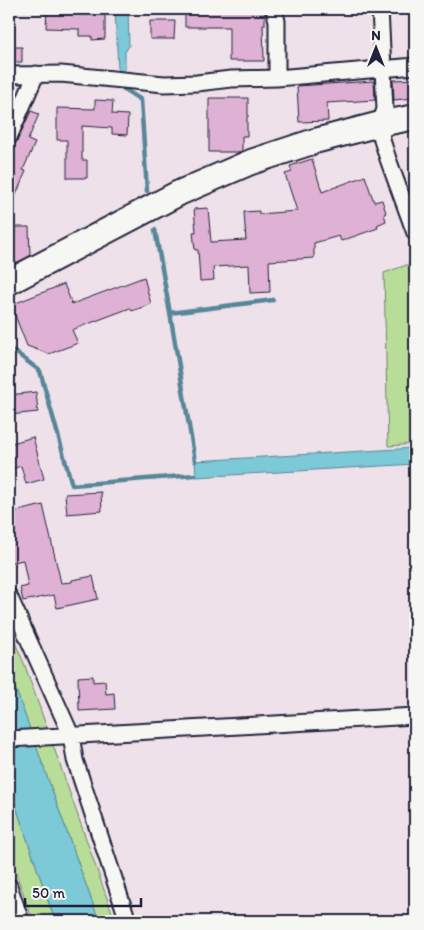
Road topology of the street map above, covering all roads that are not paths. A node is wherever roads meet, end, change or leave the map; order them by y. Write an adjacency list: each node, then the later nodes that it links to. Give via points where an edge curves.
1 (274, 9): 7 (street)
2 (380, 9): 4 (street)
3 (415, 66): 4 (street)
4 (382, 69): 7 (street); 9 (street, via 385,110)
5 (36, 74): 6 (street); 7 (street, via 164,84); 10 (street)
6 (9, 75)
7 (277, 78)
8 (415, 117): 9 (highway)
9 (380, 124): 11 (street, via 388,159); 12 (highway, via 251,162 179,193)
10 (9, 138)
11 (415, 233)
12 (9, 282)
13 (9, 596): 15 (street)
14 (415, 716): 15 (street)
15 (67, 735): 16 (street); 19 (street)
16 (9, 739)
17 (9, 886): 18 (street)
18 (21, 921)
19 (128, 921)

